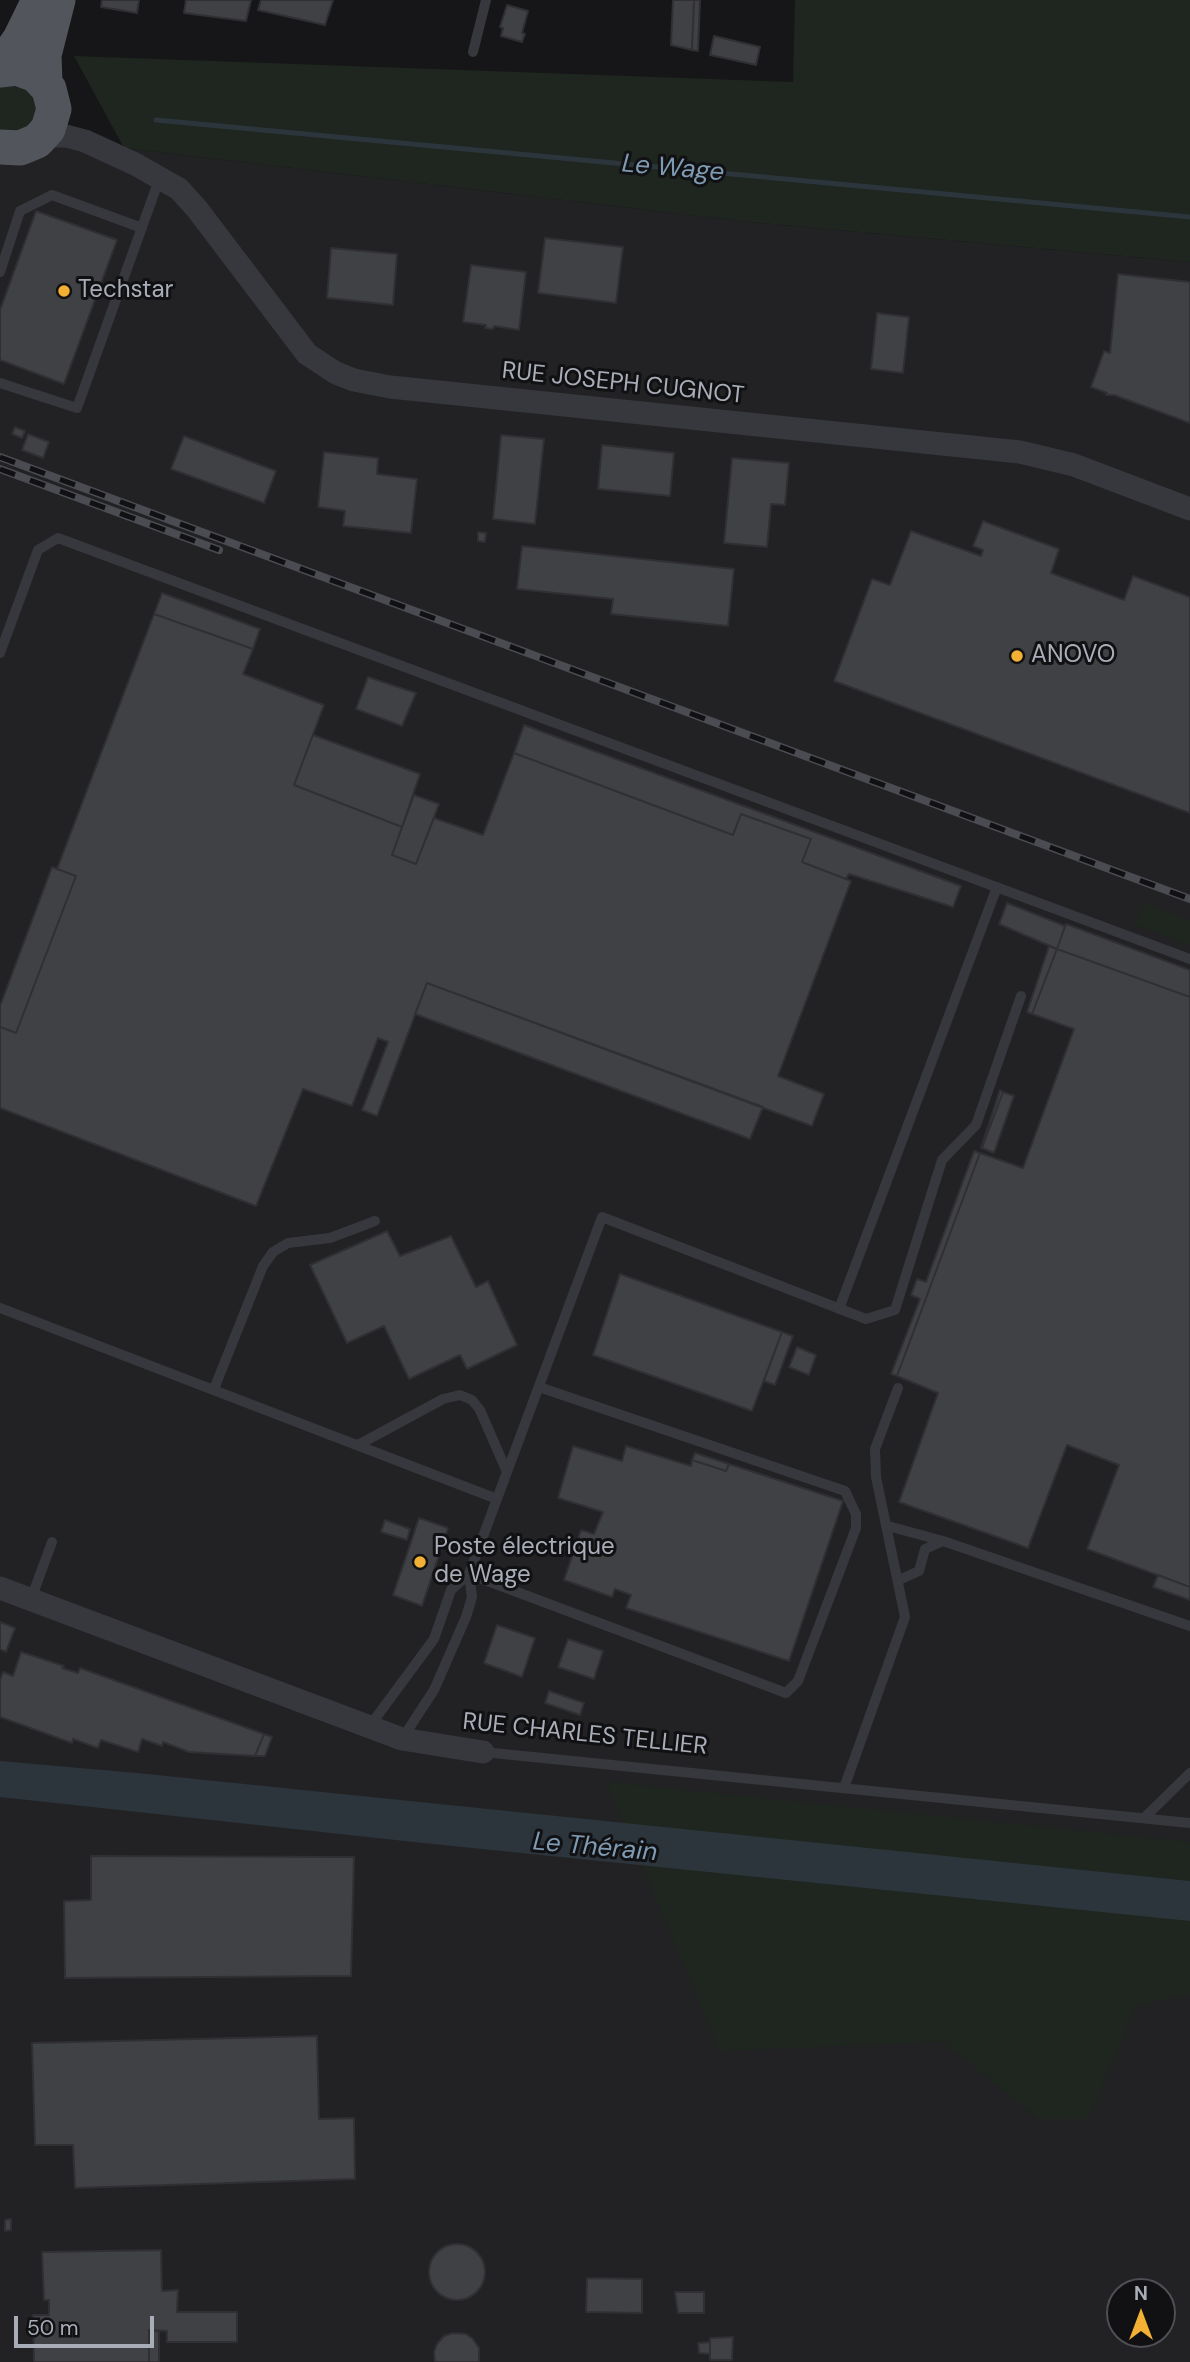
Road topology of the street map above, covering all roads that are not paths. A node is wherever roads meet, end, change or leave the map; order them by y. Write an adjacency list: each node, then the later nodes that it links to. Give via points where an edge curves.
1 (39, 0): 5 (main road)
2 (58, 0): 6 (main road, via 44,55)
3 (486, 0): 4 (lane)
4 (472, 52)
5 (0, 69): 6 (main road, via 36,75)
6 (49, 92): 7 (main road, via 53,117); 8 (street, RUE JOSEPH CUGNOT, via 83,130)
7 (16, 150): 8 (street, RUE JOSEPH CUGNOT, via 73,137)
8 (135, 163): 9 (street, RUE JOSEPH CUGNOT)
9 (160, 177): 10 (lane); 13 (street, RUE JOSEPH CUGNOT, via 197,209 307,354 354,380 1020,452 1074,465)
10 (142, 228): 11 (lane, via 52,195 20,211); 12 (lane, via 77,408)
11 (0, 272)
12 (0, 383)
13 (1190, 509)
14 (0, 653): 15 (lane, via 38,550 58,538)
15 (997, 887): 16 (lane); 20 (lane)
16 (1190, 959)
17 (1021, 996): 20 (lane, via 976,1125 942,1160 895,1310 866,1319)
18 (375, 1221): 23 (lane, via 330,1238 288,1243 273,1252 263,1266)
19 (0, 1308): 23 (lane)
20 (839, 1309): 21 (lane, via 602,1217)
21 (539, 1387): 25 (lane); 30 (lane, via 845,1491 856,1514 856,1528 797,1681 786,1693)
22 (898, 1388): 27 (lane, via 875,1449 876,1477)
23 (214, 1389): 24 (lane)
24 (358, 1445): 25 (lane, via 443,1399 460,1395 480,1409); 26 (lane)
25 (507, 1472): 26 (lane)
26 (497, 1499): 30 (lane)
27 (888, 1526): 28 (lane); 31 (lane)
28 (943, 1541): 31 (lane, via 925,1549 919,1571); 34 (lane)
29 (52, 1542): 33 (lane)
30 (469, 1574): 35 (lane, via 451,1590 434,1639); 36 (lane, via 472,1597 466,1617 434,1690)
31 (899, 1580): 39 (lane, via 905,1617)
32 (0, 1588): 33 (street, RUE CHARLES TELLIER)
33 (31, 1599): 35 (street, RUE CHARLES TELLIER)
34 (1190, 1626)
35 (369, 1727): 36 (street, RUE CHARLES TELLIER)
36 (402, 1739): 37 (street, RUE CHARLES TELLIER)
37 (483, 1752): 39 (lane, RUE CHARLES TELLIER)
38 (1190, 1773): 40 (lane)
39 (844, 1788): 40 (lane, RUE CHARLES TELLIER)
40 (1144, 1818): 41 (lane, RUE CHARLES TELLIER)
41 (1190, 1823)

